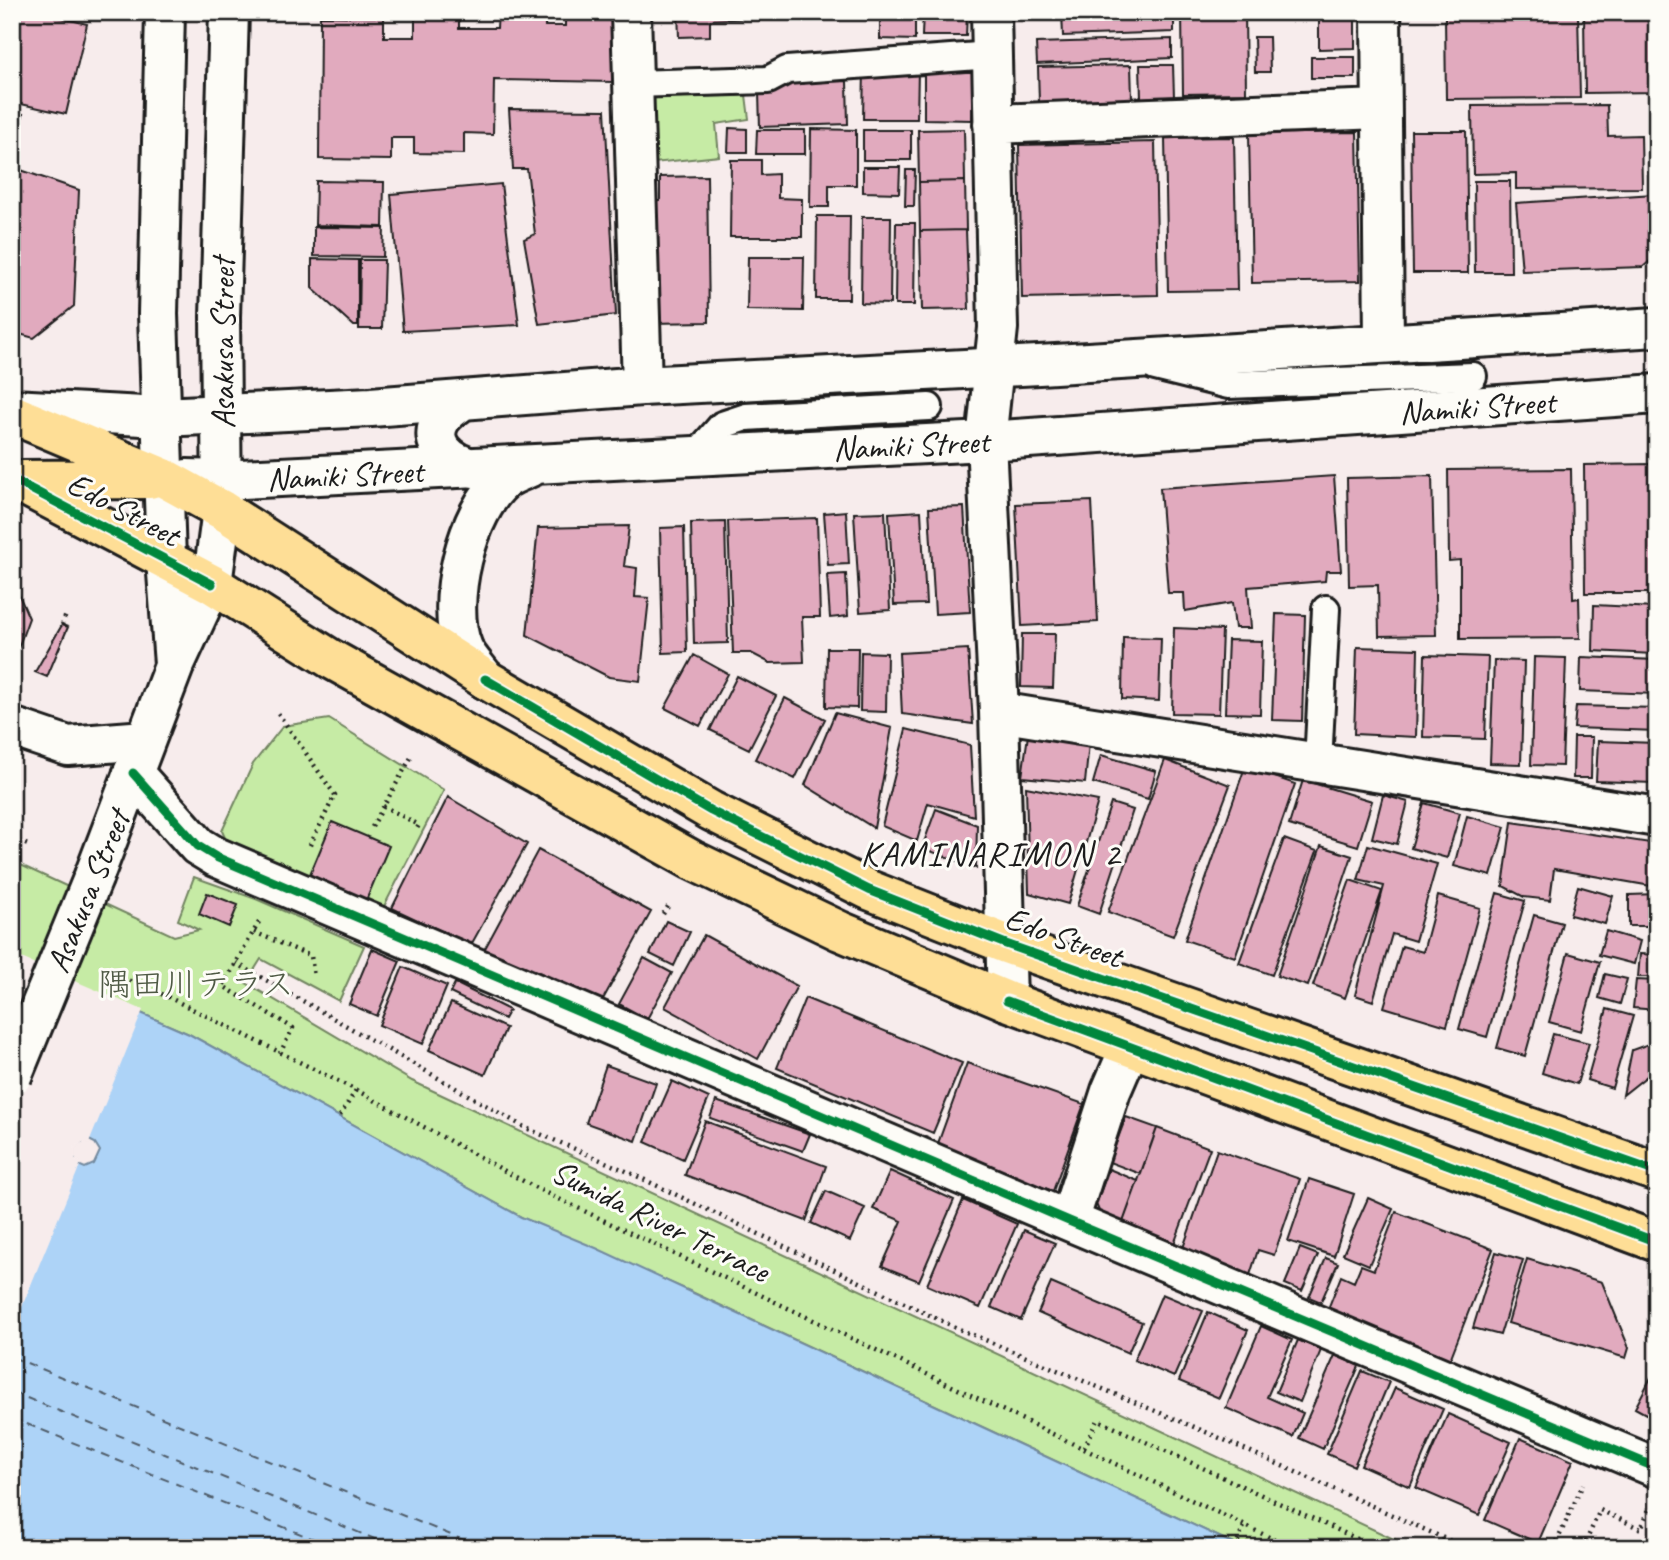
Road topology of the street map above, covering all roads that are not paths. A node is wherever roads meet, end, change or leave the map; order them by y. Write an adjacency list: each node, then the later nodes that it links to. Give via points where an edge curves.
1 (165, 12): 22 (street, Asakusa Street, via 158,314)
2 (229, 12): 21 (street, Asakusa Street)
3 (631, 12): 7 (street)
4 (991, 12): 6 (street)
5 (1381, 12): 8 (street)
6 (992, 55): 7 (lane, via 787,70 768,80); 9 (street)
7 (632, 84): 15 (street)
8 (1381, 109): 9 (street); 11 (street)
9 (993, 124): 13 (street)
10 (1657, 327): 11 (street, Namiki Street)
11 (1384, 342): 12 (street, Namiki Street)
12 (1123, 359): 13 (street, Namiki Street); 14 (lane, via 1228,385)
13 (995, 367): 15 (street, Namiki Street); 23 (street)
14 (1473, 376)
15 (642, 386): 17 (street, Namiki Street)
16 (1657, 394): 23 (street, Namiki Street)
17 (464, 400): 21 (street, Namiki Street); 26 (street, via 439,421 437,435 449,459)
18 (929, 407): 24 (lane, via 746,417 722,425)
19 (12, 409): 22 (street, Namiki Street)
20 (12, 414): 27 (highway, Edo Street)
21 (221, 414): 22 (street, Namiki Street); 29 (street, Asakusa Street)
22 (162, 417): 27 (street, Asakusa Street)
23 (986, 440): 24 (street, Namiki Street); 35 (street)
24 (694, 457): 25 (street, Namiki Street)
25 (533, 466): 26 (street, Namiki Street); 34 (street, via 504,480 486,501 467,544 455,615 463,648)
26 (473, 468): 29 (street, Namiki Street)
27 (164, 478): 28 (highway); 29 (highway, Edo Street); 30 (street, Asakusa Street)
28 (14, 480): 30 (highway, Edo Street)
29 (222, 495): 31 (street, Asakusa Street); 34 (highway, Edo Street)
30 (166, 560): 31 (highway, Edo Street); 33 (street, Asakusa Street)
31 (212, 583): 33 (street, Asakusa Street); 41 (highway, Edo Street, via 331,659 692,860 839,931)
32 (1326, 609): 38 (lane)
33 (174, 666): 37 (street, Asakusa Street)
34 (485, 679): 40 (highway, Edo Street, via 711,811 869,890)
35 (999, 712): 38 (street); 40 (street)
36 (12, 727): 37 (street, via 68,746)
37 (139, 756): 43 (street, Asakusa Street, bridge); 45 (street, via 198,846 216,857)
38 (1318, 763): 39 (street)
39 (1657, 817)
40 (1006, 944): 41 (street); 44 (highway, Edo Street)
41 (1007, 1001): 42 (highway, Edo Street)
42 (1130, 1047): 45 (street); 46 (highway, Edo Street)
43 (12, 1076)
44 (1657, 1172)
45 (1069, 1221): 47 (street)
46 (1657, 1242)
47 (1655, 1483)

